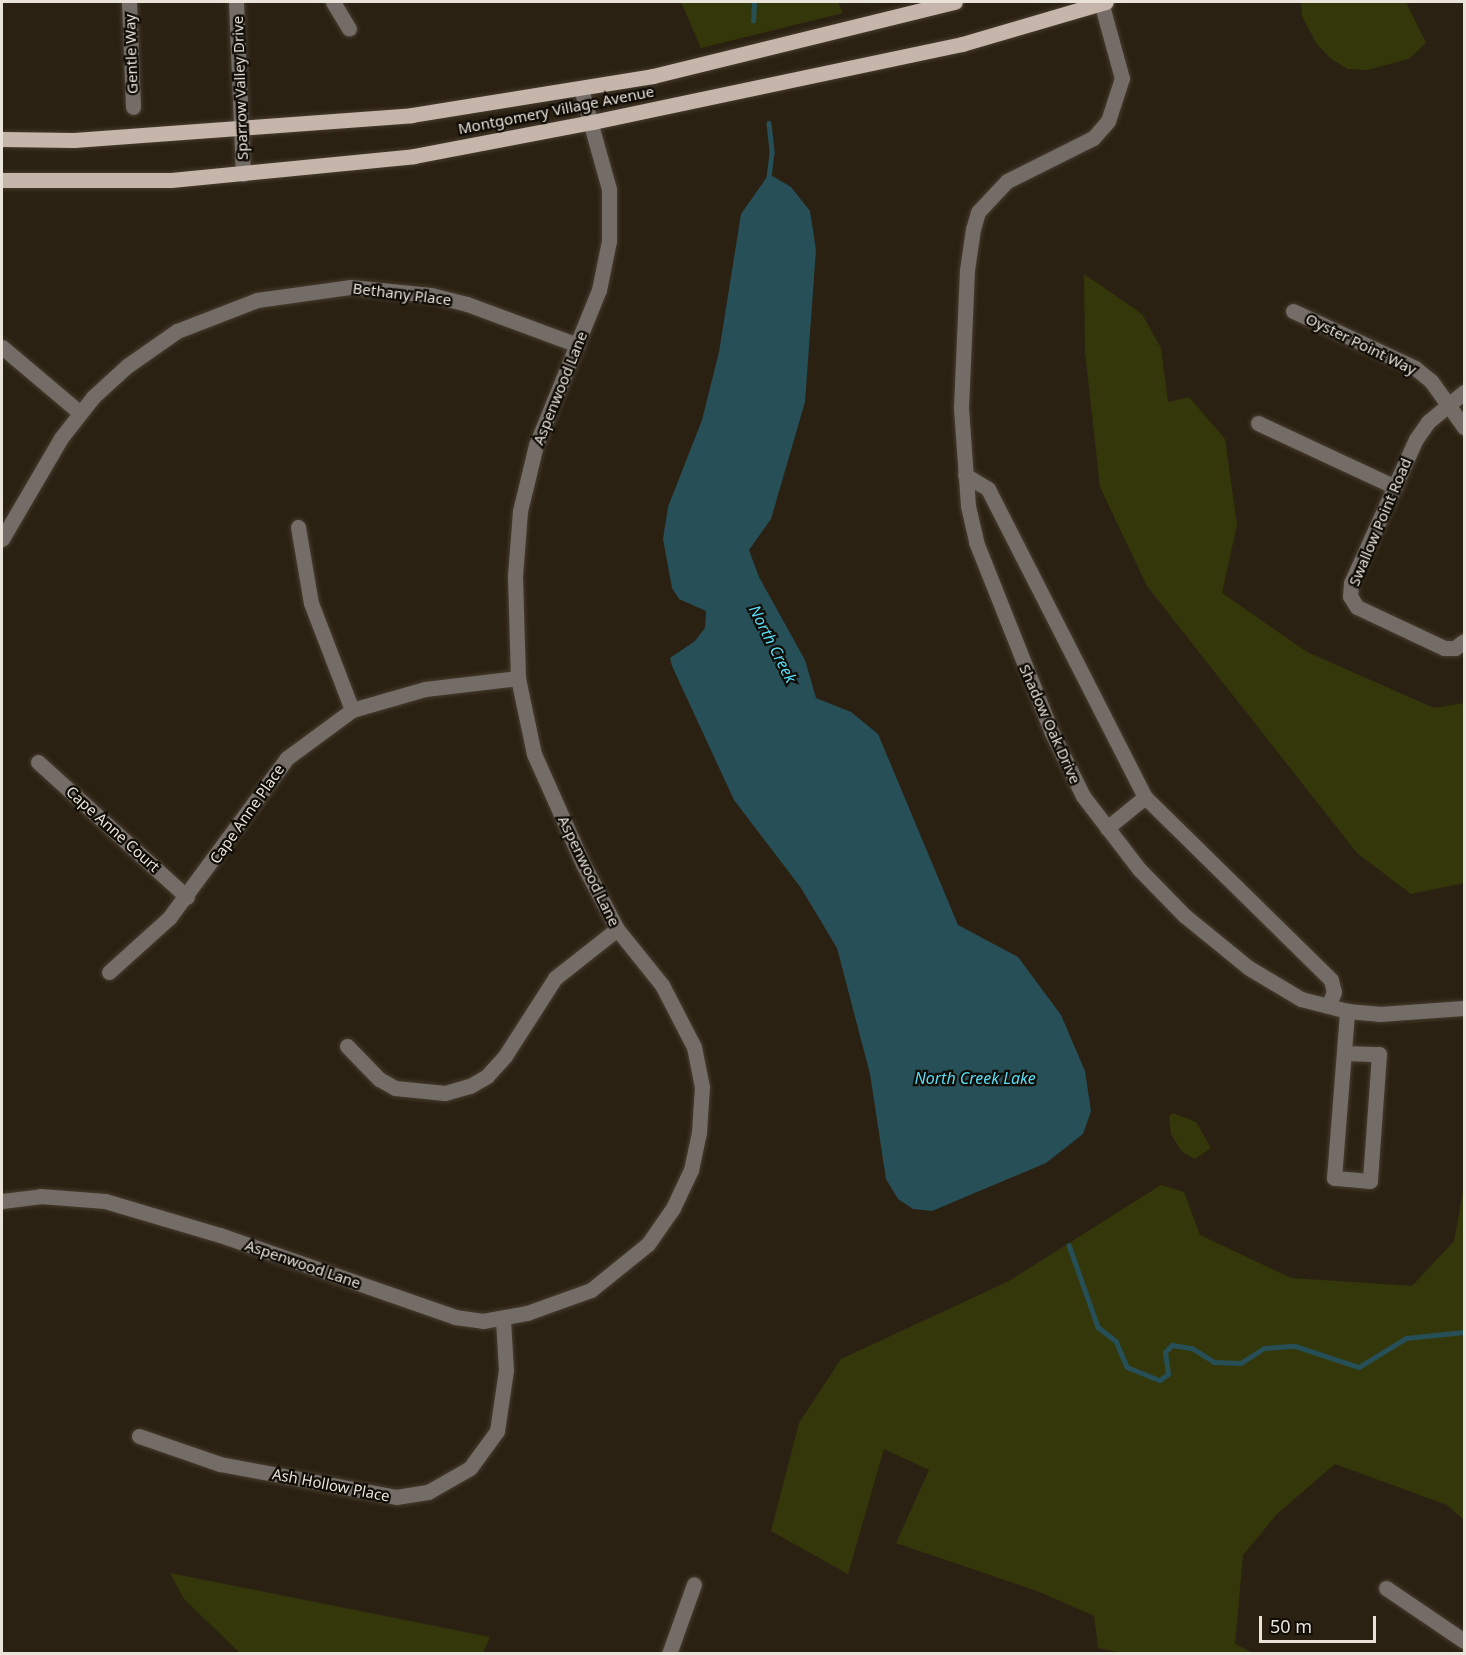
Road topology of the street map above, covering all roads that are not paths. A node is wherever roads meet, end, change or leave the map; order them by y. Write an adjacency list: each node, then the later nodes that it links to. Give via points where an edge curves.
1 (129, 2): 8 (street, Gentle Way)
2 (236, 2): 10 (street, Sparrow Valley Drive)
3 (333, 2): 6 (street)
4 (955, 2): 7 (main road, Montgomery Village Avenue, via 653,76)
5 (1103, 2): 9 (main road, Montgomery Village Avenue, via 962,44); 22 (street, Shadow Oak Drive, via 1122,78 1108,121 1093,138 1006,181 978,212 973,229 967,270 961,408)
6 (349, 30)
7 (581, 88): 9 (street, Aspenwood Lane); 10 (main road, Montgomery Village Avenue, via 412,115)
8 (133, 107)
9 (592, 123): 12 (main road, Montgomery Village Avenue, via 414,156); 15 (street, Aspenwood Lane, via 609,189 609,241 599,290)
10 (242, 129): 11 (main road, Montgomery Village Avenue, via 74,140); 12 (street, Sparrow Valley Drive)
11 (2, 140)
12 (243, 174): 13 (main road, Montgomery Village Avenue, via 171,180)
13 (2, 180)
14 (1293, 311): 18 (street, Oyster Point Way, via 1415,368)
15 (578, 345): 19 (street, Bethany Place, via 467,304 430,295 351,287 315,290 256,300 177,331 127,366); 27 (street, Aspenwood Lane, via 536,445 520,511 515,576)
16 (2, 347): 19 (street)
17 (1464, 392): 18 (street, Swallow Point Road)
18 (1452, 406): 21 (street); 23 (street, Swallow Point Road, via 1428,422)
19 (80, 413): 25 (street, Bethany Place)
20 (1258, 423): 23 (street)
21 (1464, 428)
22 (965, 475): 30 (street, via 988,489); 31 (street, Shadow Oak Drive, via 976,542 1013,637 1066,765)
23 (1395, 487): 26 (street, Swallow Point Road, via 1351,583 1350,596 1357,607 1444,648 1455,648)
24 (298, 527): 28 (street, via 311,603)
25 (2, 539)
26 (1464, 641)
27 (518, 678): 28 (street, Cape Anne Place, via 416,691); 33 (street, Aspenwood Lane, via 534,754)
28 (352, 710): 32 (street, Cape Anne Place, via 287,758 268,778)
29 (38, 762): 32 (street, Cape Anne Court)
30 (1145, 797): 31 (street); 35 (street, via 1331,980 1334,992)
31 (1107, 828): 35 (street, Shadow Oak Drive, via 1147,877 1223,948 1301,999)
32 (187, 897): 34 (street, Cape Anne Place, via 170,918)
33 (617, 928): 38 (street, via 555,978 505,1056 487,1076 470,1086 445,1093 395,1089 379,1080); 41 (street, Aspenwood Lane, via 662,985 694,1047 702,1087 691,1170 673,1208 648,1244 620,1270 591,1290 559,1304)
34 (109, 972)
35 (1328, 1006): 37 (street, Shadow Oak Drive)
36 (1464, 1008): 37 (street, Shadow Oak Drive, via 1379,1014)
37 (1347, 1011): 39 (street)
38 (347, 1046)
39 (1344, 1053): 39 (street, via 1334,1178 1370,1181 1379,1054)
40 (2, 1201): 41 (street, Aspenwood Lane, via 40,1197 105,1201 220,1235 455,1317)
41 (503, 1319): 42 (street, Ash Hollow Place, via 505,1380 497,1431 470,1468 428,1492 396,1497 220,1464)
42 (139, 1436)
43 (694, 1584): 46 (street)
44 (1386, 1588): 45 (street)
45 (1464, 1641)
46 (669, 1653)

